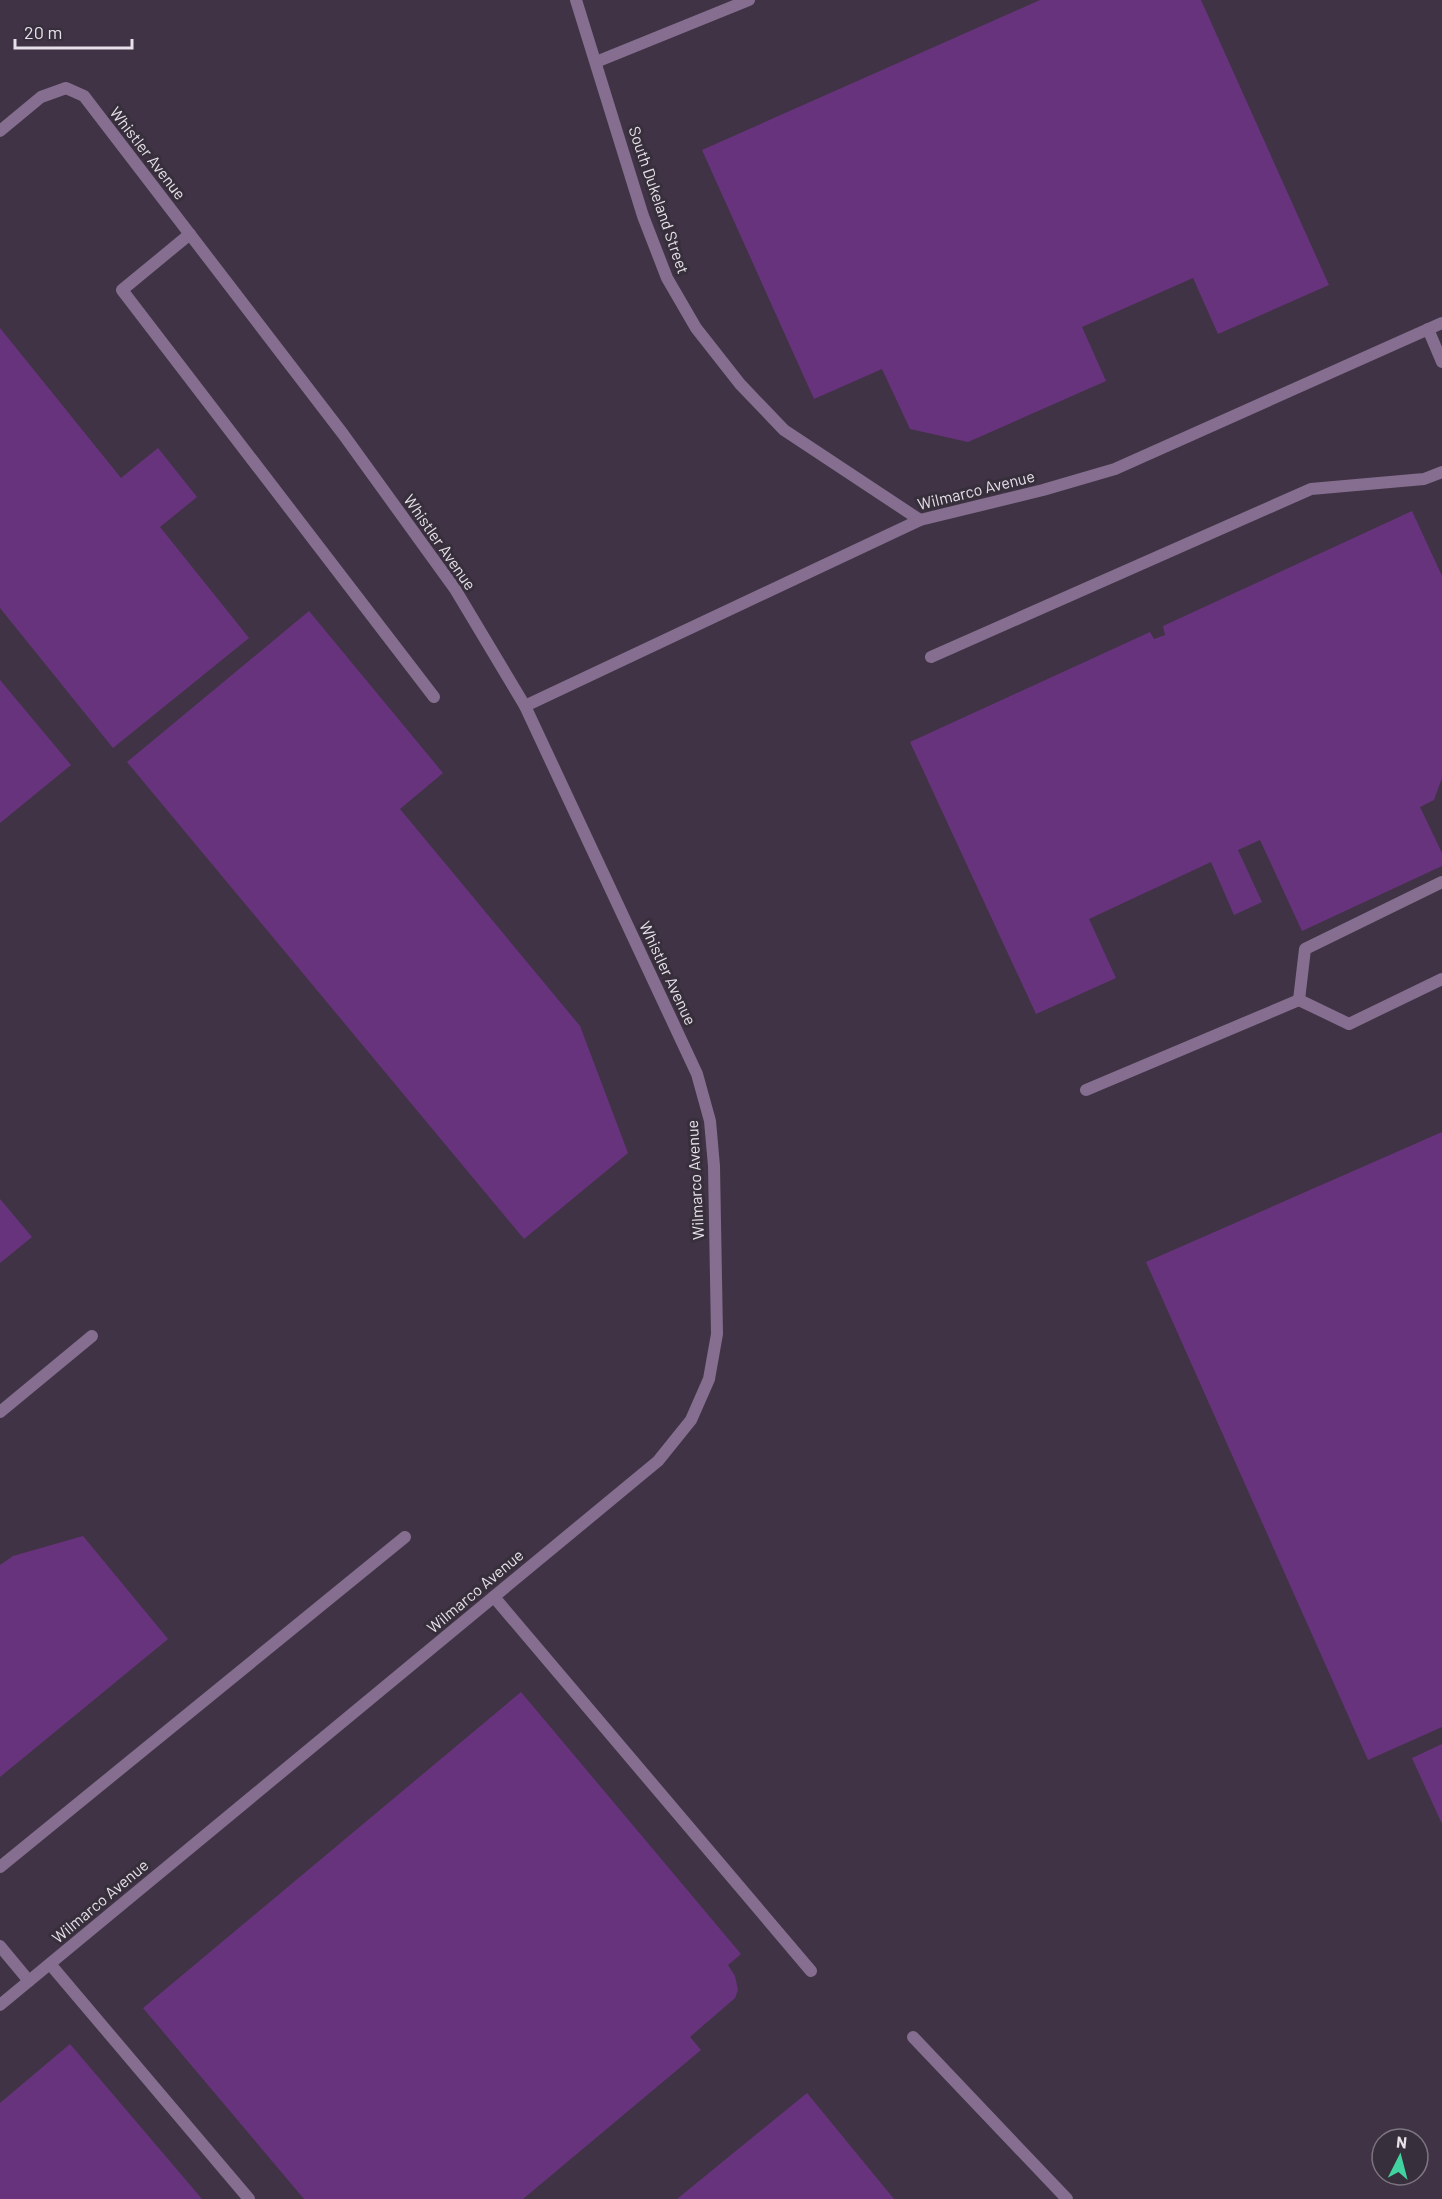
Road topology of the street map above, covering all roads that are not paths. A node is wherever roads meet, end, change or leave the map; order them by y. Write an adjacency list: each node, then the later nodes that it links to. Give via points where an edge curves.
1 (576, 0): 3 (street, South Dukeland Street)
2 (749, 0): 3 (street)
3 (596, 62): 10 (street, South Dukeland Street, via 643,216 667,278 696,328 740,384 784,430)
4 (0, 131): 5 (street, Whistler Avenue, via 41,97 66,88 84,96)
5 (190, 234): 12 (street, via 122,290); 13 (street, Whistler Avenue, via 344,434 448,579)
6 (1442, 322): 7 (street, Wilmarco Avenue)
7 (1428, 329): 8 (street); 10 (street, Wilmarco Avenue, via 1115,469)
8 (1442, 362)
9 (1442, 472): 11 (street, via 1424,479 1311,489)
10 (920, 520): 13 (street, Wilmarco Avenue)
11 (931, 657)
12 (434, 697)
13 (525, 706): 17 (street, Whistler Avenue)
14 (1442, 882): 16 (street, via 1305,949)
15 (1442, 979): 16 (street, via 1349,1024)
16 (1299, 1000): 18 (street)
17 (697, 1074): 22 (street, Wilmarco Avenue, via 710,1120 714,1166 717,1334 709,1379 692,1420 658,1461)
18 (1086, 1090)
19 (92, 1336): 20 (street)
20 (0, 1412)
21 (405, 1538): 23 (street)
22 (494, 1597): 25 (street, Wilmarco Avenue); 26 (street)
23 (0, 1867)
24 (0, 1946): 27 (street)
25 (50, 1964): 27 (street, Wilmarco Avenue); 30 (street)
26 (811, 1971)
27 (29, 1981): 28 (street, Wilmarco Avenue)
28 (0, 2005)
29 (913, 2037): 31 (street)
30 (249, 2199)
31 (1067, 2199)

